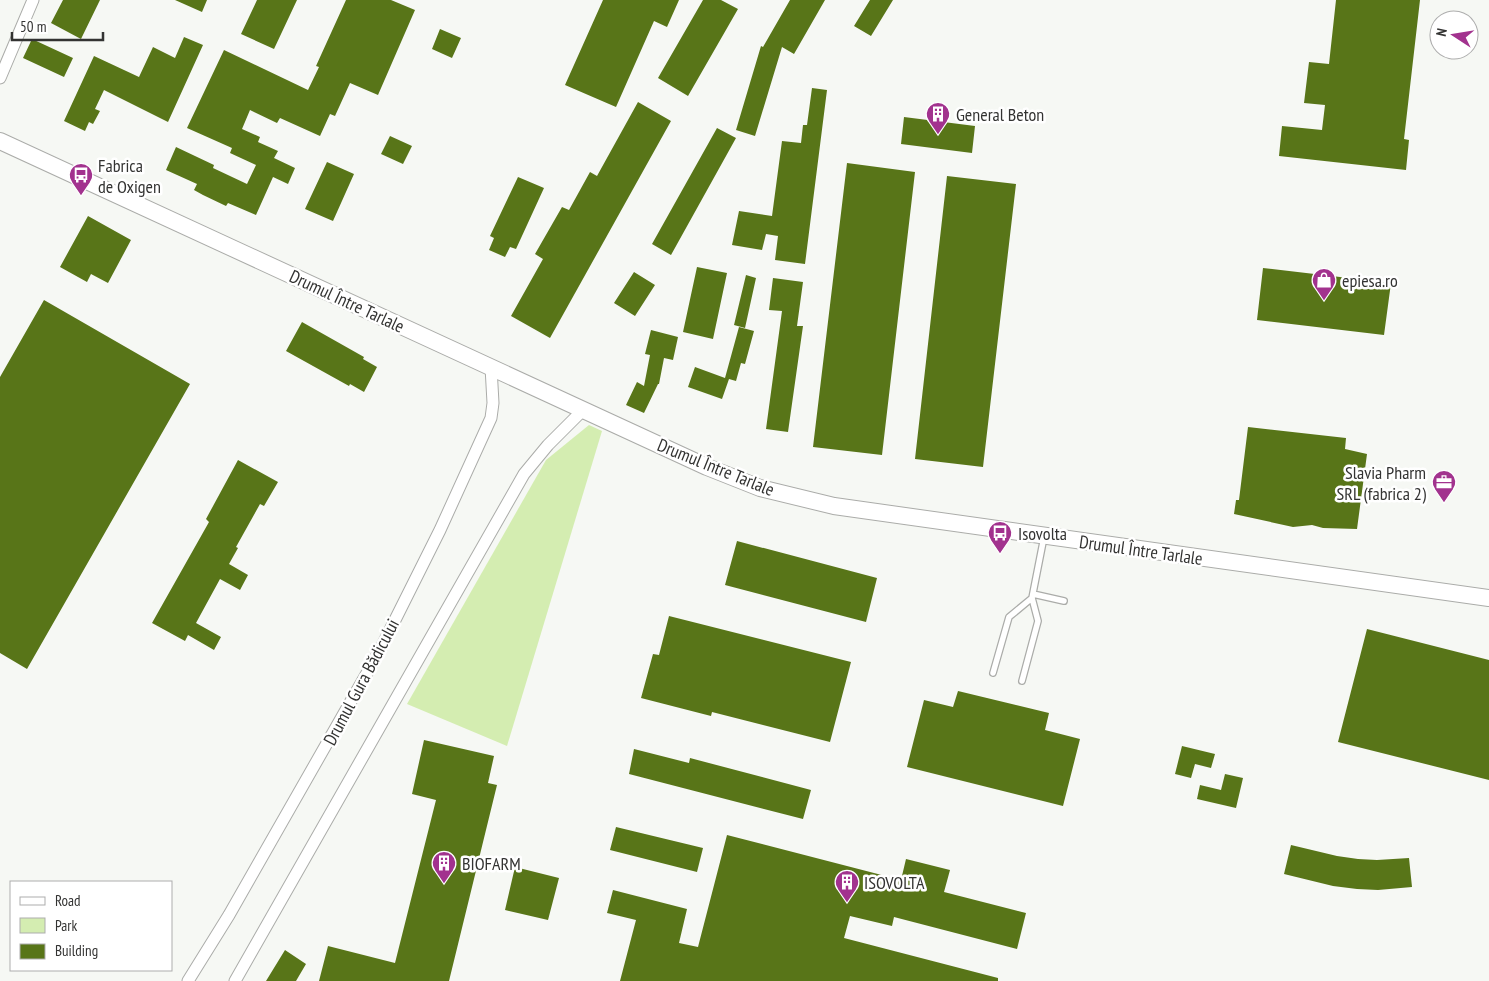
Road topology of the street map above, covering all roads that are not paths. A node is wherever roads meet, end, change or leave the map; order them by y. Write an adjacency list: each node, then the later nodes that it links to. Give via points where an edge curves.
1 (32, 0): 2 (street)
2 (0, 78)
3 (0, 141): 4 (main road, Drumul Între Tarlale)
4 (490, 367): 5 (main road, Drumul Între Tarlale); 12 (street, Drumul Gura Bădicului, via 491,418 440,530 379,652)
5 (583, 410): 6 (main road, Drumul Între Tarlale, via 735,479 798,498); 13 (street, via 524,474)
6 (1044, 537): 7 (lane); 8 (main road, Drumul Între Tarlale)
7 (1033, 596): 9 (lane); 10 (lane, via 1009,616); 11 (lane, via 1038,621)
8 (1489, 598)
9 (1064, 601)
10 (993, 674)
11 (1022, 681)
12 (188, 981)
13 (235, 981)

